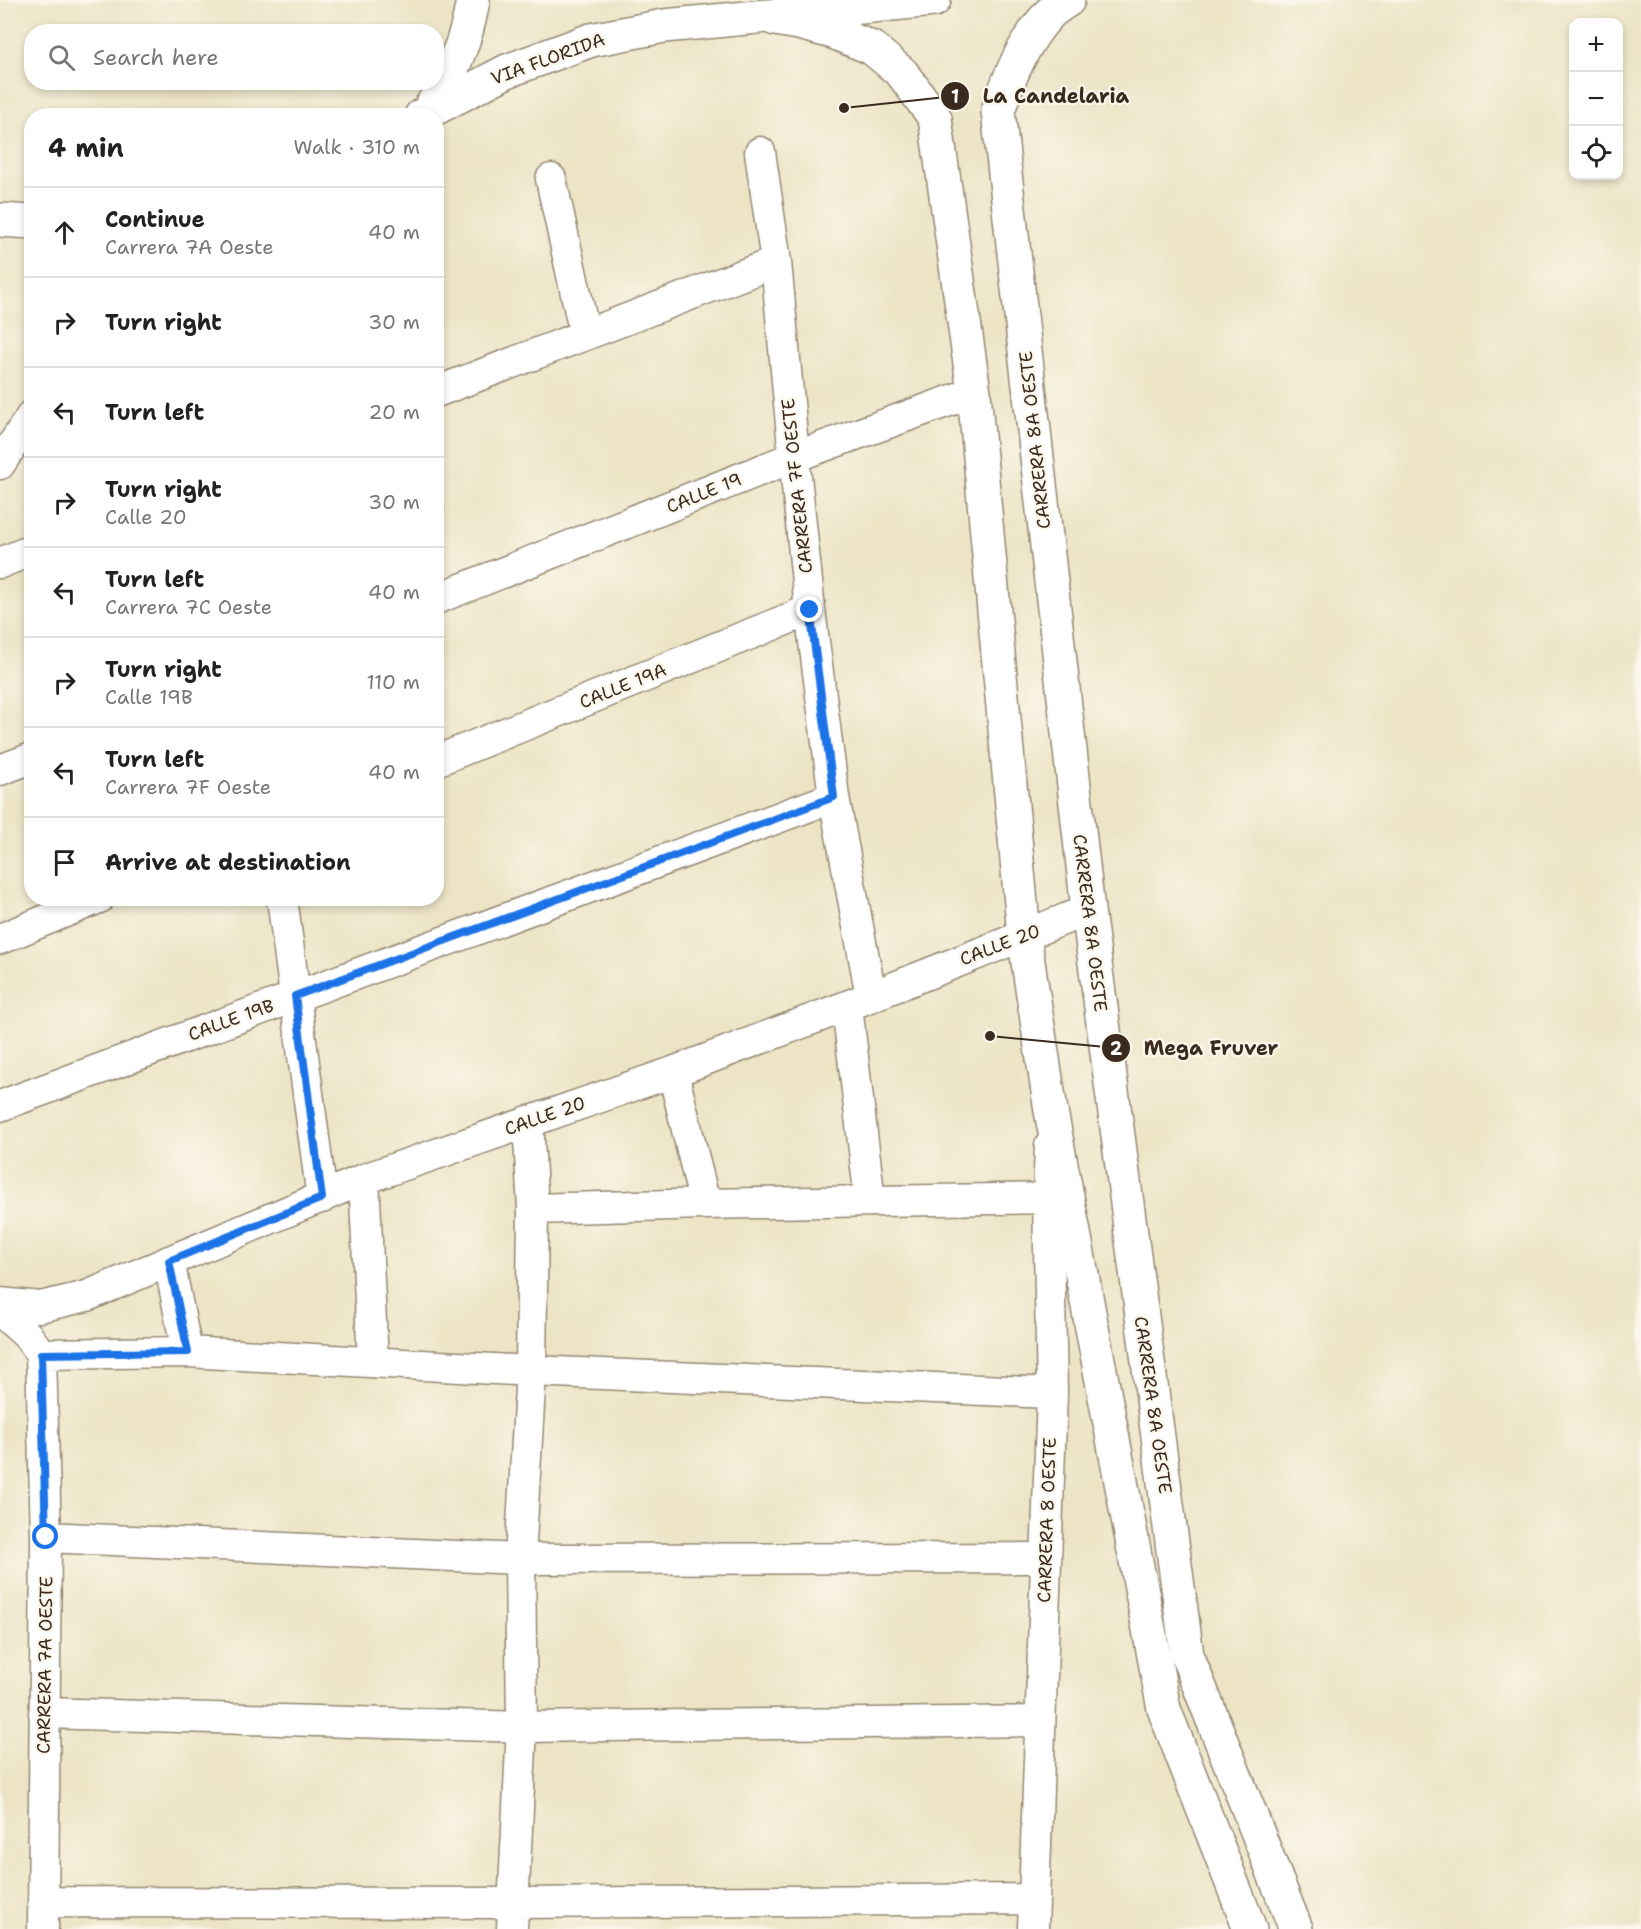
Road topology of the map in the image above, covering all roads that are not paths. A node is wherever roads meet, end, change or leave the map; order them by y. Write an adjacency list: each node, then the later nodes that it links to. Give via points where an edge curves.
1 (473, 0): 5 (street, via 470,25)
2 (934, 0): 4 (street, VIA FLORIDA)
3 (1068, 0): 30 (street, CARRERA 8A OESTE, via 1050,13 1029,41 1009,76 998,111)
4 (763, 17): 8 (street, VIA FLORIDA, via 663,26 591,40 507,70); 16 (street, via 833,32 872,48 902,73 935,118)
5 (444, 83)
6 (439, 90): 7 (street)
7 (427, 108)
8 (434, 108)
9 (760, 152): 13 (street, CARRERA 7F OESTE)
10 (551, 179): 14 (street)
11 (0, 220): 12 (street)
12 (24, 222)
13 (777, 262): 14 (street); 18 (street, CARRERA 7F OESTE)
14 (585, 335): 15 (street)
15 (444, 389)
16 (974, 392): 18 (street, CALLE 19); 31 (street)
17 (24, 426): 19 (street)
18 (794, 457): 22 (street, CALLE 19); 23 (street, CARRERA 7F OESTE)
19 (0, 464)
20 (24, 553): 21 (street)
21 (0, 563)
22 (444, 596)
23 (810, 610): 24 (street, CALLE 19A); 27 (street, CARRERA 7F OESTE)
24 (444, 758)
25 (24, 761): 26 (street)
26 (0, 770)
27 (834, 797): 33 (street, CALLE 19B); 34 (street, CARRERA 7F OESTE)
28 (80, 906): 32 (street)
29 (283, 906): 33 (street)
30 (1088, 910): 31 (street, CALLE 20); 64 (street, CARRERA 8A OESTE, via 1187,1655)
31 (1024, 936): 34 (street, CALLE 20); 37 (street)
32 (0, 939)
33 (295, 996): 36 (street, CALLE 19B); 40 (street)
34 (859, 1001): 35 (street, CALLE 20); 42 (street, CARRERA 7F OESTE)
35 (673, 1072): 38 (street, CALLE 20); 43 (street)
36 (0, 1106)
37 (1051, 1111): 41 (street, CARRERA 8 OESTE); 63 (street, via 1164,1709)
38 (528, 1121): 39 (street, CALLE 20); 44 (street)
39 (363, 1179): 40 (street, CALLE 20); 50 (street)
40 (322, 1198): 45 (street, CALLE 20)
41 (1048, 1198): 42 (street); 52 (street, CARRERA 8 OESTE)
42 (870, 1201): 43 (street)
43 (705, 1204): 44 (street)
44 (533, 1209): 51 (street)
45 (169, 1261): 46 (street, CALLE 20, via 87,1296 40,1307); 48 (street)
46 (0, 1303)
47 (0, 1311): 49 (street)
48 (188, 1352): 49 (street); 50 (street)
49 (41, 1354): 53 (street, CARRERA 7A OESTE)
50 (373, 1362): 51 (street)
51 (531, 1371): 52 (street); 54 (street)
52 (1052, 1393): 55 (street, CARRERA 8 OESTE)
53 (46, 1537): 54 (street); 56 (street, CARRERA 7A OESTE)
54 (520, 1558): 55 (street); 58 (street)
55 (1045, 1558): 57 (street, CARRERA 8 OESTE)
56 (44, 1713): 58 (street); 60 (street, CARRERA 7A OESTE)
57 (1040, 1721): 58 (street); 59 (street, CARRERA 8 OESTE)
58 (522, 1727): 61 (street)
59 (1034, 1899): 61 (street); 62 (street, CARRERA 8 OESTE)
60 (44, 1916): 61 (street)
61 (512, 1916)
62 (1033, 1929)
63 (1250, 1929)
64 (1296, 1929)

